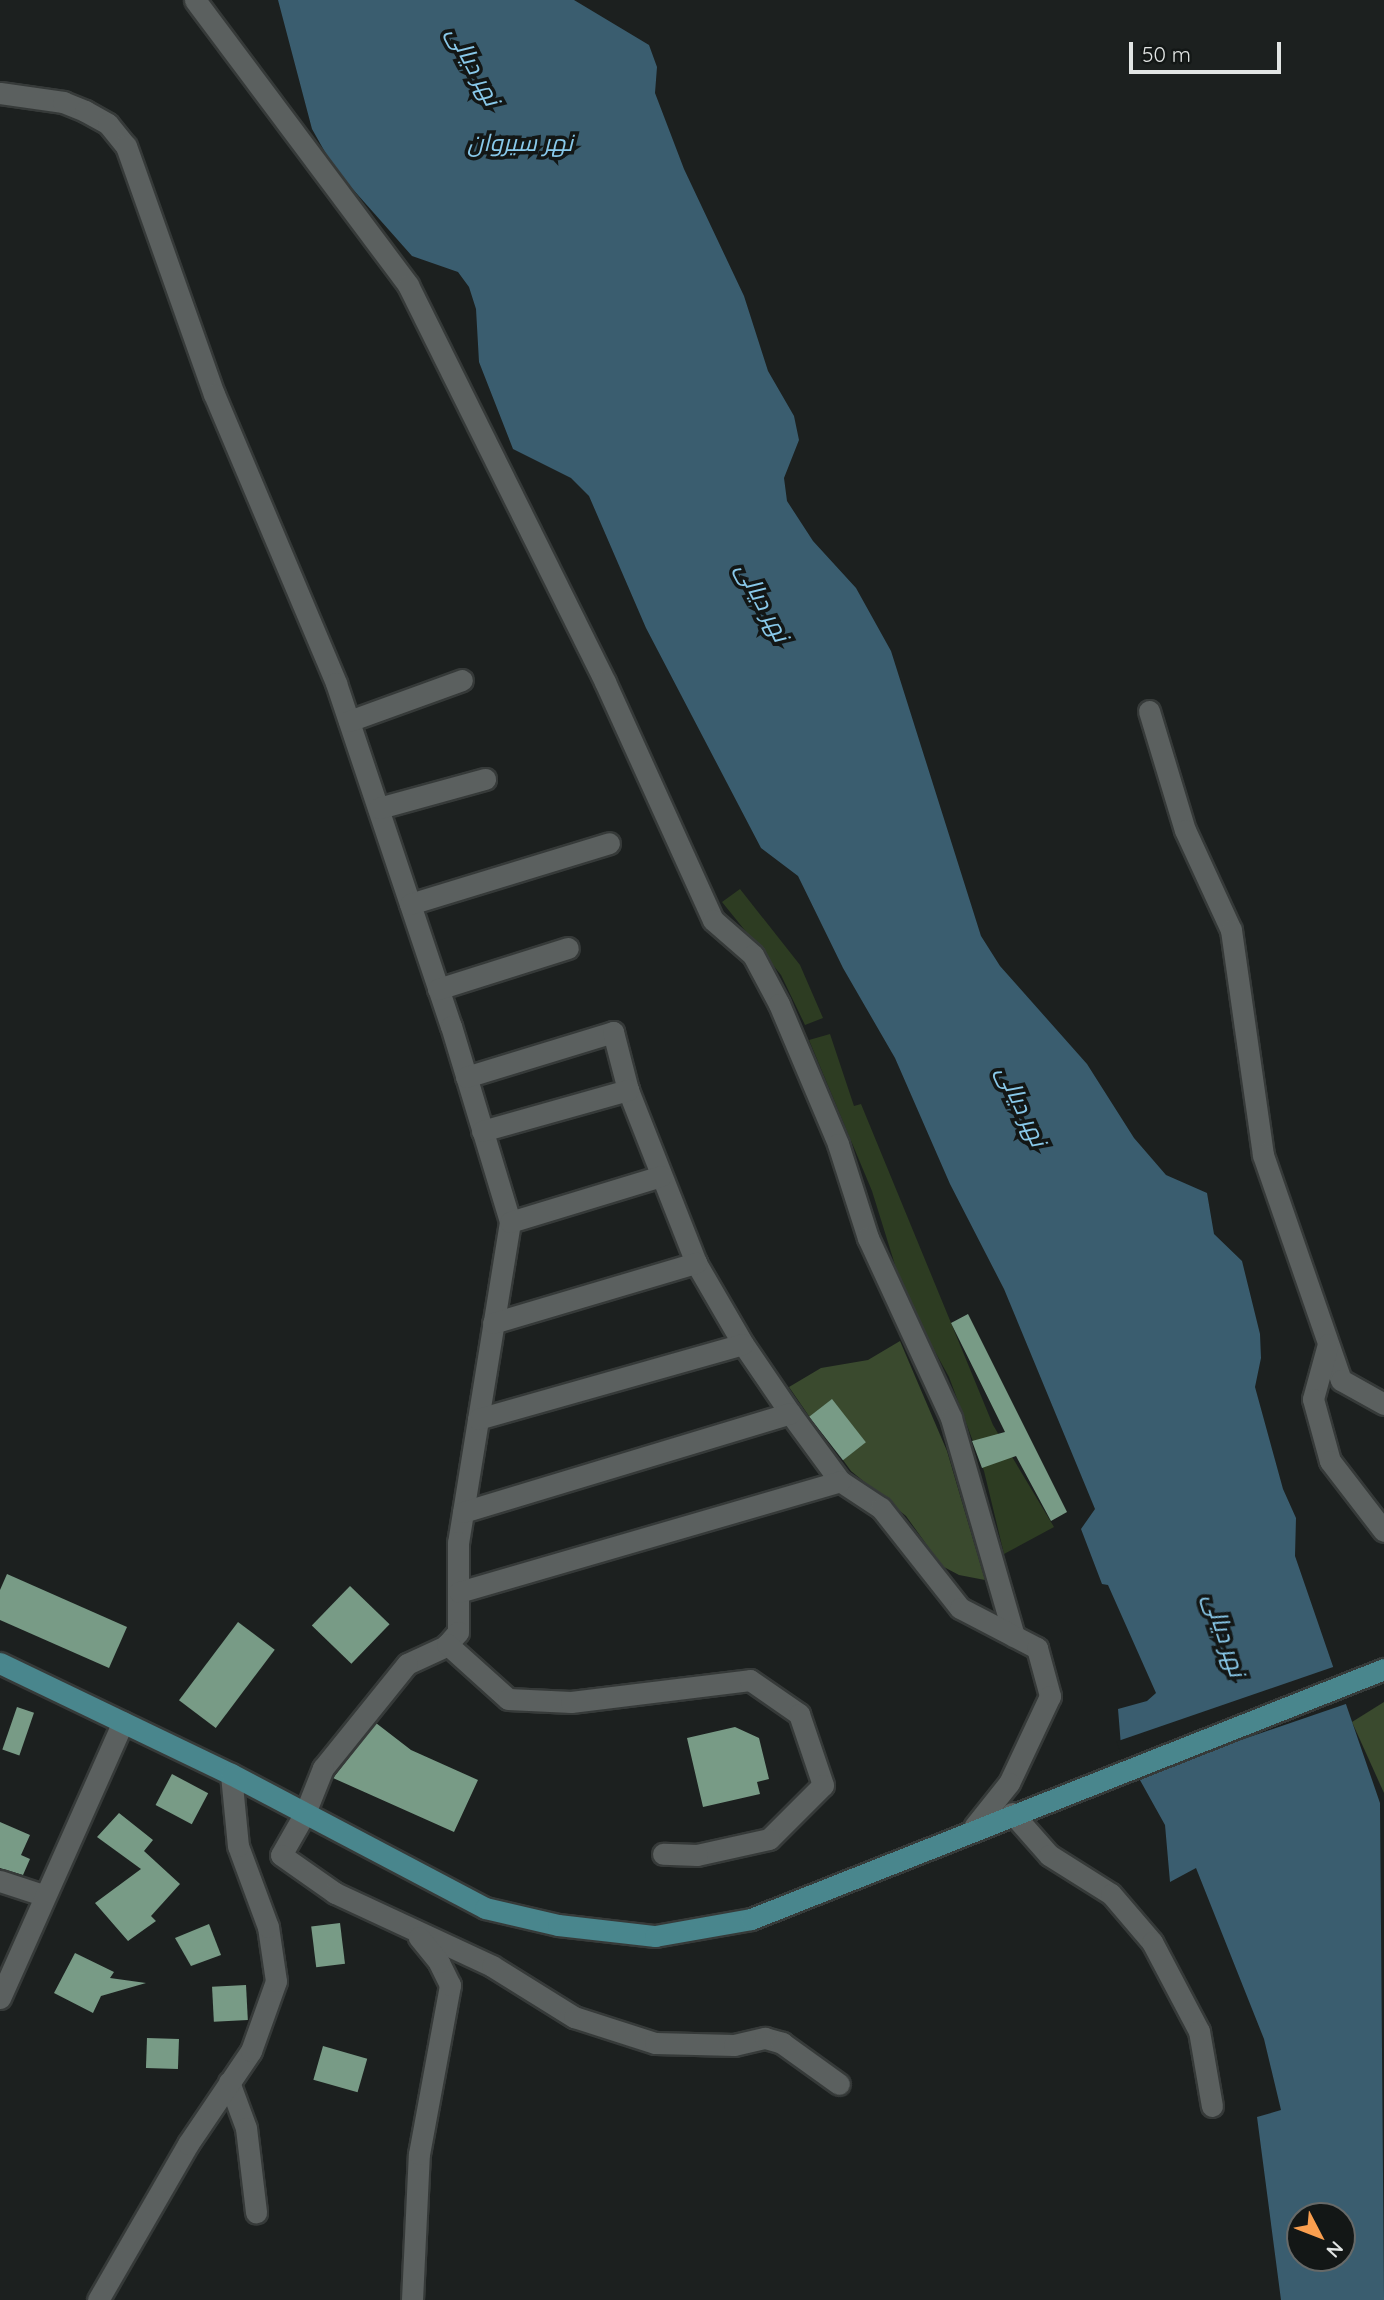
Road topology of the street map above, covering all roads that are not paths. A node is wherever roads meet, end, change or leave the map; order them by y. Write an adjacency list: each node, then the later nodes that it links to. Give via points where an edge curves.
1 (195, 0): 28 (street, via 408,285 605,682 713,920 754,955 779,1004 838,1144 868,1238 951,1418)
2 (0, 93): 5 (street, via 63,102 85,111 108,124 126,146 214,394)
3 (462, 680): 5 (street)
4 (1149, 711): 20 (street, via 1185,830 1231,930 1263,1156)
5 (349, 721): 7 (street)
6 (485, 779): 7 (street)
7 (379, 808): 9 (street)
8 (609, 843): 9 (street)
9 (410, 904): 11 (street)
10 (568, 948): 11 (street)
11 (439, 989): 12 (street)
12 (466, 1077): 13 (street, via 613,1032); 14 (street)
13 (628, 1090): 14 (street); 15 (street)
14 (482, 1131): 16 (street)
15 (661, 1176): 16 (street); 17 (street)
16 (510, 1222): 18 (street)
17 (696, 1264): 18 (street); 19 (street)
18 (493, 1324): 23 (street)
19 (743, 1344): 22 (street); 23 (street)
20 (1328, 1344): 21 (street, via 1341,1380); 26 (street, via 1312,1399 1330,1461)
21 (1384, 1404)
22 (790, 1413): 24 (street); 25 (street)
23 (478, 1419): 25 (street)
24 (840, 1481): 27 (street); 28 (street, via 881,1508 960,1608)
25 (463, 1512): 27 (street)
26 (1384, 1531)
27 (458, 1592): 29 (street, via 458,1632)
28 (1014, 1636): 36 (street, via 1037,1648 1050,1696 1009,1783)
29 (447, 1644): 34 (street, via 407,1664 323,1768); 37 (street, via 508,1699 571,1702 750,1680 799,1714 823,1785 769,1839 696,1856)
30 (0, 1663): 32 (main road)
31 (1384, 1669): 35 (main road)
32 (123, 1722): 33 (main road); 39 (street)
33 (231, 1773): 34 (main road); 42 (street, via 238,1846 268,1927 276,1981 264,2024)
34 (305, 1813): 36 (main road, via 485,1908 558,1925 655,1936 751,1919); 40 (street, via 281,1855 335,1893)
35 (1012, 1813): 36 (main road); 44 (street, via 1049,1854 1111,1894 1152,1942 1199,2031)
36 (974, 1828)
37 (663, 1854)
38 (0, 1881): 39 (street)
39 (43, 1895): 41 (street)
40 (415, 1933): 43 (street, via 492,1966 574,2017 655,2043 734,2045 765,2038 782,2043); 47 (street, via 439,1962 450,1986 419,2154)
41 (0, 1998)
42 (229, 2082): 45 (street, via 246,2128); 46 (street)
43 (839, 2084)
44 (1212, 2106)
45 (256, 2212)
46 (97, 2300)
47 (412, 2300)

